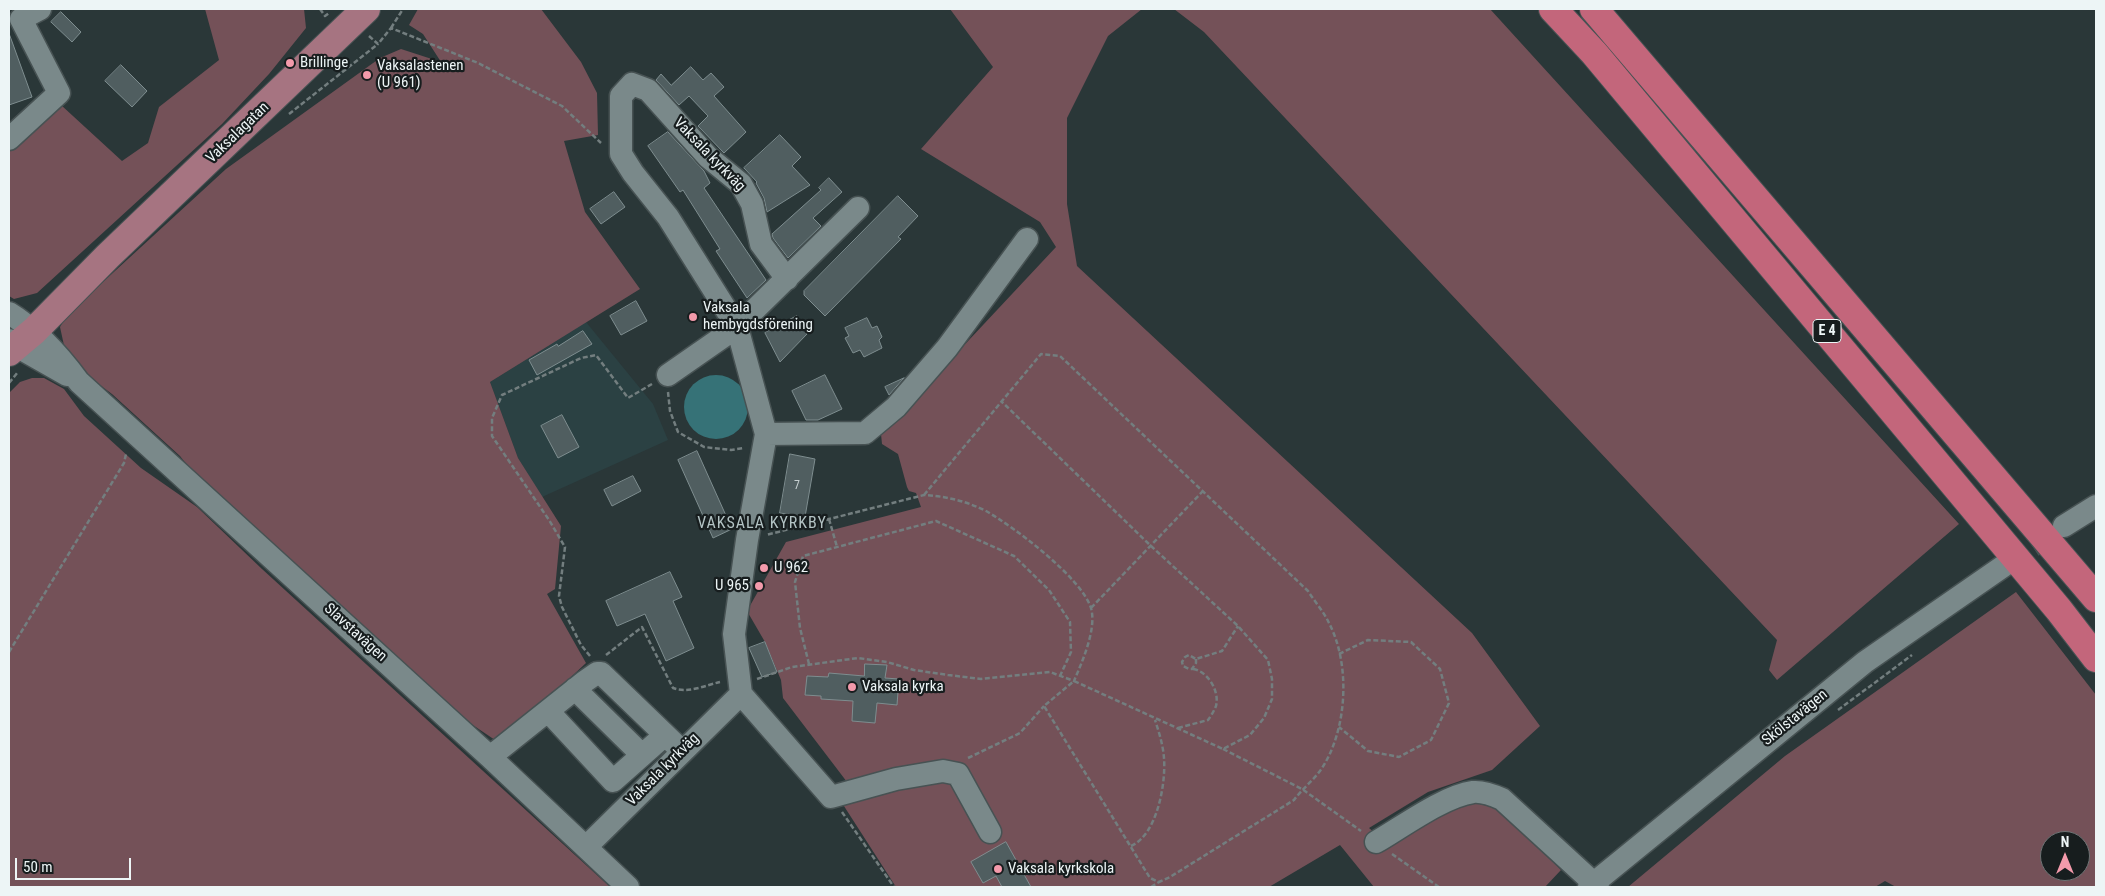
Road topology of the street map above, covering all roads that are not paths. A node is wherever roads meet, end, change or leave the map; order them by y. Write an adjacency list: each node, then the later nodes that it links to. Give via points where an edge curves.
1 (40, 9): 5 (street)
2 (1553, 9): 18 (highway, E 4, via 1594,53 2053,602)
3 (1594, 9): 17 (highway, E 4)
4 (351, 13): 11 (main road, Vaksalagatan, via 108,256)
5 (18, 14): 6 (street, via 59,93)
6 (9, 139)
7 (858, 208): 9 (street)
8 (1027, 239): 13 (street, via 947,348 896,407 866,433)
9 (787, 279): 10 (street); 10 (street, Vaksala kyrkväg, via 761,244 752,204 741,184 708,157 648,90 632,84 621,96 621,154 668,217)
10 (737, 327): 12 (street); 13 (street, Vaksala kyrkväg)
11 (15, 334): 25 (street, Slavstavägen, via 79,382)
12 (668, 374)
13 (766, 434): 20 (street, Vaksala kyrkväg, via 734,634)
14 (2096, 506): 15 (street)
15 (2064, 526)
16 (2005, 565): 29 (street, Skölstavägen, via 1865,662)
17 (2096, 598)
18 (2096, 658)
19 (575, 689): 21 (street); 22 (street, via 596,673 601,673); 24 (street)
20 (740, 689): 23 (street, Vaksala kyrkväg); 26 (street, via 832,797 896,779 943,771 958,774)
21 (548, 711): 24 (street, via 613,781); 25 (street)
22 (665, 735): 23 (street); 24 (street)
23 (682, 751): 28 (street, Vaksala kyrkväg)
24 (642, 756)
25 (490, 757): 28 (street, Slavstavägen)
26 (990, 832)
27 (1376, 842): 29 (street, via 1453,798 1473,792 1489,794 1502,799)
28 (586, 847): 30 (street, Slavstavägen)
29 (1594, 886)
30 (628, 887)

